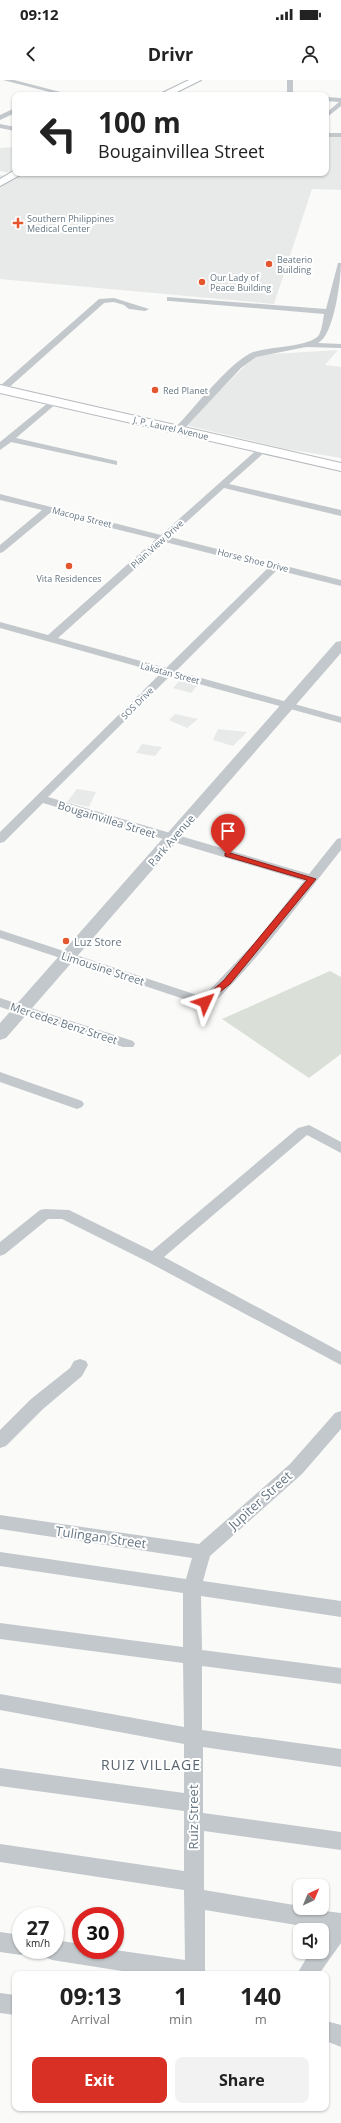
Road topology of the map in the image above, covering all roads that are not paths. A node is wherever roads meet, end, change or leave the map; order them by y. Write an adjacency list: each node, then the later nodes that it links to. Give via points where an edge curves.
1 (6, 80): 5 (street)
2 (42, 80): 5 (street)
3 (196, 80): 7 (main road)
4 (290, 80): 8 (street)
5 (27, 86): 6 (street)
6 (53, 92)
7 (170, 92)
8 (290, 92)
9 (329, 99): 10 (street)
10 (341, 100)
11 (341, 103): 13 (street)
12 (12, 112): 14 (street)
13 (329, 113)
14 (0, 118)
15 (0, 126): 16 (street)
16 (12, 128)
17 (329, 135): 18 (street)
18 (341, 135)
19 (12, 176): 20 (main road)
20 (0, 183)
21 (341, 265): 24 (street)
22 (170, 299): 24 (street)
23 (145, 309): 27 (street, via 129,308 127,303 122,301 102,301)
24 (329, 312): 25 (street, via 322,335 318,340)
25 (305, 345): 26 (street); 29 (street, via 262,352 249,357)
26 (341, 346)
27 (1, 389): 28 (main road, J. P. Laurel Avenue)
28 (54, 401): 29 (main road, J. P. Laurel Avenue); 30 (street)
29 (179, 429): 32 (main road, J. P. Laurel Avenue)
30 (9, 439): 31 (street); 33 (street)
31 (0, 447)
32 (263, 449): 34 (main road, J. P. Laurel Avenue); 35 (street, Plain View Drive)
33 (114, 464)
34 (341, 467)
35 (222, 485): 38 (street); 39 (street, Plain View Drive)
36 (0, 496): 37 (street, Macopa Street)
37 (49, 509): 39 (street, Macopa Street); 40 (street)
38 (341, 514)
39 (164, 537): 41 (street, Horse Shoe Drive); 44 (street, Plain View Drive)
40 (0, 550)
41 (275, 566): 42 (street, Horse Shoe Drive); 46 (street, SOS Drive)
42 (341, 583)
43 (0, 625): 44 (street, Lakatan Street)
44 (50, 639): 46 (street, Lakatan Street)
45 (341, 646): 47 (street, Park Avenue)
46 (168, 672): 47 (street, Lakatan Street); 49 (street, SOS Drive)
47 (289, 705): 48 (street, Lakatan Street); 50 (street, Park Avenue)
48 (341, 720)
49 (41, 799): 50 (street, Bougainvillea Street); 51 (street, SOS Drive)
50 (172, 838): 53 (street, Bougainvillea Street); 55 (street, Park Avenue)
51 (0, 839)
52 (341, 842): 53 (street)
53 (312, 879): 55 (street, Limousine Street, via 227,982 205,1002)
54 (0, 934): 55 (street, Limousine Street)
55 (68, 956): 57 (street, Park Avenue)
56 (0, 1002): 57 (street, Mercedez Benz Street)
57 (22, 1009): 58 (street, Park Avenue); 59 (street, Mercedez Benz Street)
58 (0, 1034)
59 (128, 1044)
60 (0, 1077): 61 (street)
61 (77, 1104)
62 (341, 1148): 64 (street, via 309,1130 303,1131)
63 (0, 1250): 64 (street, via 45,1214 53,1213 75,1218)
64 (153, 1258): 65 (street)
65 (341, 1359)
66 (80, 1365): 68 (street, via 76,1372 37,1404)
67 (341, 1418): 70 (street, Jupiter Street, via 296,1469)
68 (0, 1441)
69 (0, 1522): 70 (street, Tulingan Street)
70 (202, 1552): 72 (street)
71 (0, 1559): 72 (street)
72 (192, 1589): 73 (street); 75 (street, Ruiz Street)
73 (341, 1609)
74 (0, 1631): 75 (street)
75 (193, 1655): 76 (street); 78 (street, Ruiz Street)
76 (341, 1676)
77 (0, 1702): 78 (street)
78 (193, 1737): 79 (street); 81 (street, Ruiz Street)
79 (341, 1758)
80 (0, 1777): 81 (street)
81 (194, 1812): 82 (street); 84 (street, Ruiz Street)
82 (341, 1841)
83 (0, 1853): 84 (street)
84 (193, 1890): 85 (street); 91 (street, Ruiz Street)
85 (341, 1923)
86 (341, 1926): 92 (street)
87 (0, 1942): 88 (street)
88 (12, 1944)
89 (64, 1952): 90 (street)
90 (182, 1971)
91 (194, 1971)
92 (309, 1971)
93 (0, 2003): 94 (street)
94 (12, 2005)
95 (329, 2032): 96 (street)
96 (341, 2036)

